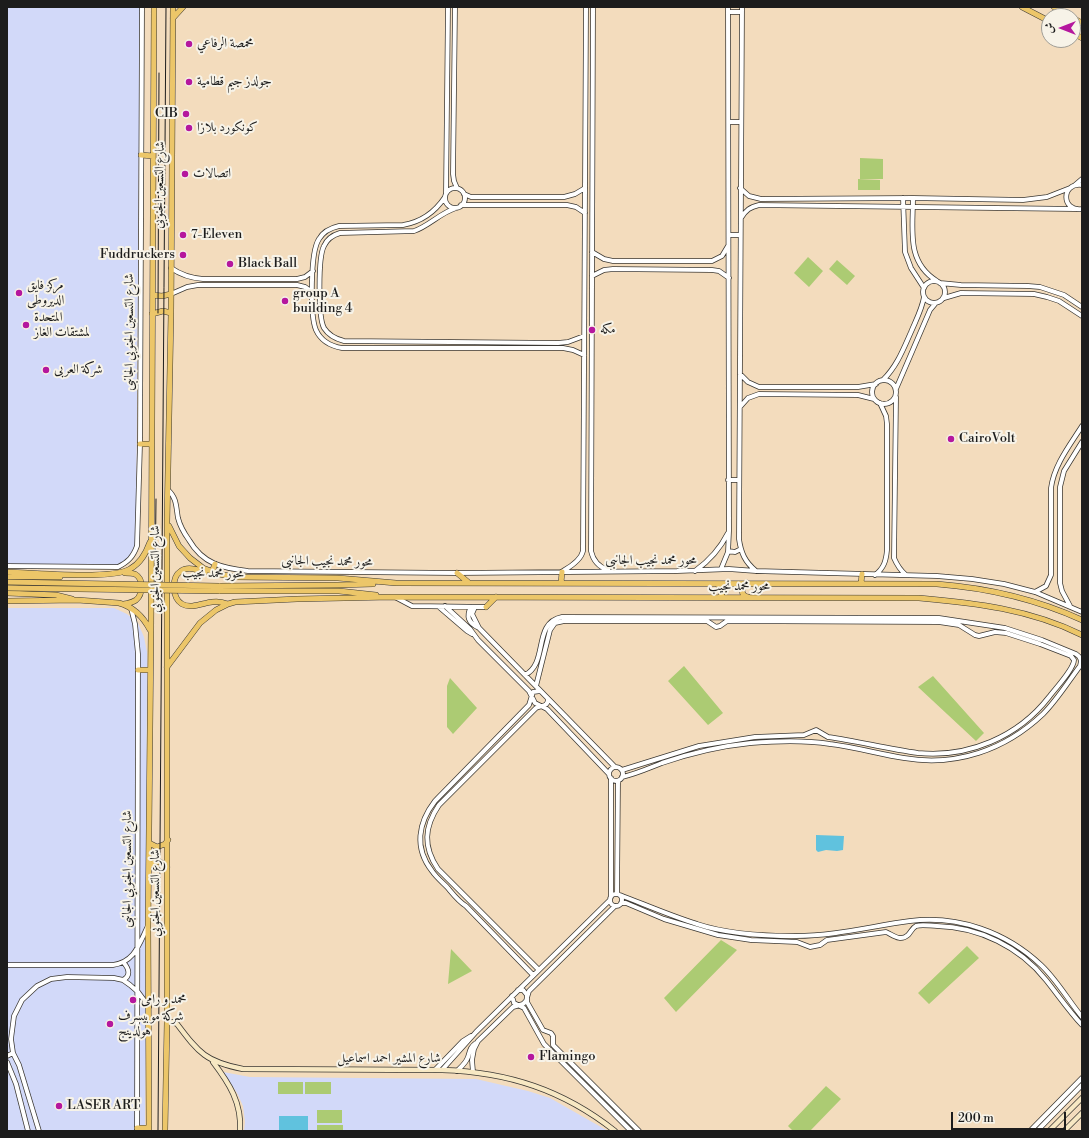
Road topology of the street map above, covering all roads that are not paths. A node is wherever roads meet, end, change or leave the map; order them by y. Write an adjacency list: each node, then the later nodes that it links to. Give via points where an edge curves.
1 (142, 7): 19 (street, شارع التسعين الجنوبي الجانبى)
2 (154, 7): 20 (main road, شارع التسعين الجنوبي)
3 (173, 7): 14 (main road, شارع التسعين الجنوبي)
4 (183, 7): 14 (main road)
5 (448, 7): 29 (street)
6 (455, 7): 24 (street, via 453,174)
7 (586, 7): 15 (street)
8 (593, 7): 16 (street)
9 (742, 7): 12 (street)
10 (1022, 7): 13 (main road)
11 (729, 10): 12 (street); 17 (street)
12 (741, 12): 18 (street)
13 (1041, 17)
14 (173, 18): 47 (main road, شارع التسعين الجنوبي)
15 (585, 117): 16 (street); 25 (street)
16 (592, 117): 40 (street)
17 (729, 122): 18 (street); 41 (street)
18 (741, 122): 26 (street)
19 (141, 155): 20 (main road); 81 (street, شارع التسعين الجنوبي الجانبى)
20 (153, 156): 55 (main road, شارع التسعين الجنوبي)
21 (1082, 179): 22 (street)
22 (1074, 185): 23 (street); 27 (street)
23 (1082, 185)
24 (457, 188): 28 (street); 29 (street, via 450,189)
25 (585, 188): 28 (street, via 564,197 471,197); 37 (street)
26 (740, 188): 30 (street, via 755,198); 38 (street)
27 (1070, 188): 31 (street, via 1031,200); 36 (street, via 1066,194 1067,202)
28 (464, 194): 32 (street)
29 (445, 195): 35 (street, via 449,206); 45 (street, via 438,207 410,224 333,227 319,239)
30 (903, 198): 31 (street); 33 (street)
31 (913, 198): 34 (street)
32 (461, 205): 35 (street); 37 (street, via 567,205)
33 (903, 207): 34 (street); 38 (street, via 759,205 747,209); 52 (street, via 905,252 911,268)
34 (913, 207): 36 (street); 51 (street, via 913,245 916,258 927,274)
35 (456, 208): 46 (street, via 414,231 335,234 324,246)
36 (1079, 210)
37 (585, 213): 39 (street)
38 (740, 220): 42 (street)
39 (584, 230): 40 (street); 65 (street)
40 (592, 230): 44 (street)
41 (729, 235): 42 (street); 43 (street)
42 (740, 235): 69 (street)
43 (729, 246): 44 (street, via 722,256 712,261 613,261); 50 (street)
44 (592, 252): 49 (street)
45 (313, 256): 46 (street); 48 (street)
46 (321, 256): 60 (street)
47 (171, 268): 48 (street, via 188,277 203,278 297,279); 54 (main road, شارع التسعين الجنوبي)
48 (313, 271): 53 (street)
49 (592, 276): 50 (street, via 613,269 712,270 719,271); 78 (street)
50 (729, 278): 83 (street)
51 (939, 282): 52 (street, via 931,282); 57 (street, via 945,290); 61 (street, via 1040,287 1058,292)
52 (924, 288): 56 (street)
53 (312, 292): 54 (street, via 297,285 198,285); 59 (street)
54 (171, 294): 55 (main road); 62 (main road, شارع التسعين الجنوبي)
55 (152, 295): 63 (main road, شارع التسعين الجنوبي)
56 (924, 297): 58 (street, via 926,301); 70 (street, via 901,356)
57 (944, 298): 58 (street); 64 (street, via 961,293 1034,294 1059,302)
58 (935, 304): 72 (street, via 930,310)
59 (313, 307): 60 (street); 67 (street, via 316,330 323,340 334,347)
60 (321, 307): 66 (street, via 321,319 325,330 338,340)
61 (1082, 307)
62 (171, 312): 63 (main road); 85 (main road, شارع التسعين الجنوبي)
63 (152, 314): 82 (main road, شارع التسعين الجنوبي)
64 (1082, 316)
65 (584, 336): 66 (street, via 563,343); 68 (street)
66 (397, 342): 67 (street)
67 (397, 348): 68 (street, via 563,348)
68 (584, 355): 77 (street)
69 (740, 374): 71 (street, via 748,382 759,387 858,387); 76 (street)
70 (883, 380): 71 (street); 72 (street, via 891,382)
71 (876, 384): 74 (street, via 872,391)
72 (896, 388): 73 (street)
73 (896, 397): 75 (street, via 887,404); 107 (street, via 894,558 901,571)
74 (874, 399): 75 (street); 76 (street, via 858,395 759,394 748,398)
75 (880, 403): 106 (street, via 887,424 886,550 885,565)
76 (740, 407): 84 (street)
77 (583, 418): 78 (street); 91 (street)
78 (591, 418): 92 (street)
79 (1082, 426): 118 (street, via 1054,475 1051,488 1051,575 1046,586)
80 (1082, 442): 131 (street, via 1064,471 1060,487 1060,575 1062,591)
81 (140, 444): 82 (main road); 94 (street, شارع التسعين الجنوبي الجانبى, via 138,539 131,559 118,567)
82 (152, 444): 88 (main road, شارع التسعين الجنوبي)
83 (728, 480): 84 (street); 87 (street)
84 (739, 480): 89 (street)
85 (168, 490): 86 (main road, شارع التسعين الجنوبي); 93 (street, via 175,498 184,534 201,556)
86 (167, 522): 99 (main road, محور محمد نجيب, via 186,554); 149 (main road, شارع التسعين الجنوبي)
87 (729, 531): 90 (street); 97 (street, via 717,552)
88 (151, 539): 102 (main road, via 141,560); 145 (main road, شارع التسعين الجنوبي)
89 (741, 549): 90 (street, via 735,552); 101 (street, via 744,558)
90 (728, 551): 95 (street)
91 (582, 554): 92 (street); 100 (street)
92 (592, 554): 96 (street, via 598,565)
93 (215, 564): 99 (main road); 103 (street, محور محمد نجيب الجانبى, via 233,570 248,571)
94 (7, 566)
95 (721, 569): 97 (street, محور محمد نجيب الجانبى); 101 (street, محور محمد نجيب الجانبى)
96 (610, 571): 97 (street, محور محمد نجيب الجانبى); 100 (street, محور محمد نجيب الجانبى)
97 (695, 571)
98 (7, 572): 104 (main road)
99 (212, 572): 112 (main road, محور محمد نجيب, via 234,577 338,578); 127 (main road, via 181,570 174,582 175,595 187,606 213,602)
100 (562, 572): 103 (street, محور محمد نجيب الجانبى); 111 (main road)
101 (756, 572): 105 (street, محور محمد نجيب الجانبى)
102 (122, 573): 104 (main road); 126 (main road, via 135,574 142,586 140,596)
103 (457, 573): 110 (main road)
104 (77, 574): 108 (main road, via 48,578)
105 (862, 574): 106 (street, محور محمد نجيب الجانبى); 115 (main road)
106 (876, 575): 107 (street, محور محمد نجيب الجانبى)
107 (907, 575): 118 (street, محور محمد نجيب الجانبى, via 972,578)
108 (7, 577)
109 (7, 582): 117 (main road, محور محمد نجيب, bridge)
110 (468, 582): 111 (main road, محور محمد نجيب); 112 (main road, محور محمد نجيب)
111 (561, 582): 113 (main road, محور محمد نجيب)
112 (396, 583): 117 (main road, محور محمد نجيب)
113 (710, 583): 114 (main road, محور محمد نجيب); 122 (main road, via 723,588)
114 (746, 583): 115 (main road, محور محمد نجيب); 123 (main road, via 742,592 746,597)
115 (861, 583): 139 (main road, محور محمد نجيب, via 937,584 974,588 1029,600)
116 (7, 588): 117 (main road, محور محمد نجيب, bridge)
117 (219, 588): 120 (main road, محور محمد نجيب, via 339,591)
118 (1035, 592): 131 (street, محور محمد نجيب الجانبى)
119 (7, 593): 124 (main road, via 56,595)
120 (393, 597): 121 (main road, محور محمد نجيب); 127 (main road, محور محمد نجيب, via 297,599); 128 (street, via 411,606)
121 (496, 597): 122 (main road, محور محمد نجيب); 132 (main road)
122 (720, 597): 123 (main road, محور محمد نجيب)
123 (753, 598): 147 (main road, محور محمد نجيب, via 919,598 967,602 1031,616)
124 (76, 600): 125 (main road); 126 (main road)
125 (7, 601)
126 (124, 604): 133 (main road)
127 (228, 604): 149 (main road, محور محمد نجيب, via 200,623)
128 (438, 606): 129 (street); 144 (street)
129 (445, 606): 130 (street); 144 (street)
130 (473, 606): 132 (street); 143 (street, via 468,617)
131 (1070, 606): 134 (street, محور محمد نجيب الجانبى)
132 (486, 607)
133 (131, 608): 145 (main road, via 142,617); 150 (street, شارع التسعين الجنوبي الجانبى, via 136,631)
134 (1082, 612)
135 (712, 617): 136 (street); 137 (street); 141 (street)
136 (722, 617): 138 (street); 142 (street)
137 (633, 619): 141 (street); 152 (street, via 555,618 546,627 534,669); 153 (street, via 556,623 550,630)
138 (787, 619): 140 (street); 142 (street)
139 (1082, 619)
140 (885, 620): 159 (street, via 953,624 979,636 995,632 1006,633 1071,656 1075,662 1036,712 1017,727 987,744 936,754); 161 (street, via 944,618 1005,628 1076,654 1081,658 1081,664 1047,710 1021,733 973,755 922,760)
141 (711, 623): 142 (street, via 716,627)
142 (723, 623)
143 (475, 624): 144 (street); 146 (street)
144 (469, 630): 148 (street)
145 (151, 631): 151 (main road, شارع التسعين الجنوبي)
146 (485, 634): 148 (street); 152 (street)
147 (1082, 635)
148 (478, 640): 155 (street, via 528,689)
149 (167, 666): 167 (main road, شارع التسعين الجنوبي)
150 (138, 670): 151 (main road); 184 (street, شارع التسعين الجنوبي الجانبى)
151 (150, 670): 168 (main road, شارع التسعين الجنوبي)
152 (525, 675): 153 (street)
153 (536, 686): 154 (street)
154 (540, 690): 155 (street, via 533,692); 156 (street)
155 (531, 697): 157 (street); 173 (street, via 529,705 435,801 424,819 420,841 426,863)
156 (548, 699): 157 (street, via 545,706); 162 (street)
157 (540, 707): 164 (street, via 547,709); 171 (street, via 536,708 441,804 430,822 427,832 429,852 438,869)
158 (807, 734): 159 (street, via 816,730); 160 (street); 163 (street, via 755,737 699,746)
159 (824, 735): 161 (street)
160 (808, 742): 161 (street); 165 (street, via 720,748 681,757)
161 (821, 743)
162 (615, 768): 163 (street); 164 (street, via 611,770)
163 (622, 770): 165 (street)
164 (610, 776): 166 (street); 175 (street)
165 (622, 777): 166 (street)
166 (618, 781): 172 (street)
167 (168, 840): 168 (main road, via 157,847); 170 (main road, شارع التسعين الجنوبي)
168 (149, 843): 169 (main road, شارع التسعين الجنوبي)
169 (149, 866): 170 (main road, via 160,862); 181 (main road, شارع التسعين الجنوبي)
170 (167, 867): 199 (main road, شارع التسعين الجنوبي)
171 (461, 892): 173 (street, via 456,893); 174 (street)
172 (619, 894): 175 (street, via 613,894); 176 (street); 180 (street, via 698,925 750,934 820,935)
173 (454, 897): 177 (street)
174 (467, 898): 177 (street); 187 (street)
175 (610, 898): 178 (street); 187 (street)
176 (621, 903): 178 (street); 183 (street, via 718,935 751,940 797,942 810,947 827,940 886,932)
177 (462, 904): 188 (street)
178 (615, 906): 194 (street)
179 (904, 922): 180 (street); 182 (street, via 911,927); 191 (street, via 941,920 987,930 1029,954)
180 (891, 924): 183 (street)
181 (148, 926): 184 (street); 197 (main road, شارع التسعين الجنوبي)
182 (910, 932): 183 (street, via 902,938); 193 (street, via 918,926 960,928 1002,943 1021,955)
183 (890, 934)
184 (138, 947): 185 (street); 192 (street, شارع التسعين الجنوبي الجانبى)
185 (124, 963): 186 (street); 189 (street, via 129,972)
186 (7, 965)
187 (539, 970): 188 (street)
188 (534, 975): 190 (street)
189 (123, 980): 192 (street); 205 (street, via 67,977 51,979 37,986 22,1000 14,1016 11,1039)
190 (518, 990): 194 (street, via 523,990); 195 (street)
191 (1062, 991): 193 (street); 198 (street)
192 (138, 992): 197 (street); 220 (street, شارع التسعين الجنوبي الجانبى)
193 (1057, 994): 200 (street)
194 (527, 995): 196 (street, via 526,1001); 227 (street, via 528,1004 543,1030 551,1033 554,1046)
195 (512, 996): 196 (street, via 514,1003); 201 (street)
196 (519, 1005): 202 (street, via 513,1007); 226 (street, via 524,1008 544,1044)
197 (149, 1007): 219 (main road, شارع التسعين الجنوبي)
198 (1082, 1017)
199 (167, 1022): 207 (main road, شارع المشير احمد اسماعيل, via 177,1024 196,1047); 223 (main road, شارع التسعين الجنوبي)
200 (1082, 1025)
201 (474, 1034): 202 (street); 203 (street)
202 (482, 1037): 204 (street)
203 (464, 1043): 204 (street); 210 (street); 211 (street)
204 (472, 1051): 212 (street); 214 (street, via 471,1063)
205 (13, 1052): 206 (street); 222 (street)
206 (7, 1056)
207 (212, 1061): 209 (main road, شارع المشير احمد اسماعيل); 213 (main road)
208 (7, 1062): 221 (street, via 18,1091)
209 (227, 1066): 210 (main road, شارع المشير احمد اسماعيل, via 243,1069); 213 (main road)
210 (435, 1070): 211 (main road, شارع المشير احمد اسماعيل)
211 (442, 1070): 212 (main road, شارع المشير احمد اسماعيل)
212 (457, 1070): 214 (main road, شارع المشير احمد اسماعيل)
213 (220, 1072): 224 (main road, via 234,1096)
214 (474, 1072): 225 (main road, شارع المشير احمد اسماعيل, via 543,1088 572,1101)
215 (1082, 1078): 228 (street)
216 (1082, 1085): 229 (street)
217 (1082, 1098): 230 (main road)
218 (1082, 1113): 231 (main road)
219 (149, 1129): 220 (main road)
220 (137, 1130)
221 (28, 1131)
222 (39, 1131)
223 (165, 1131)
224 (240, 1131)
225 (615, 1131)
226 (631, 1131)
227 (639, 1131)
228 (1030, 1131)
229 (1037, 1131)
230 (1049, 1131)
231 (1064, 1131)

